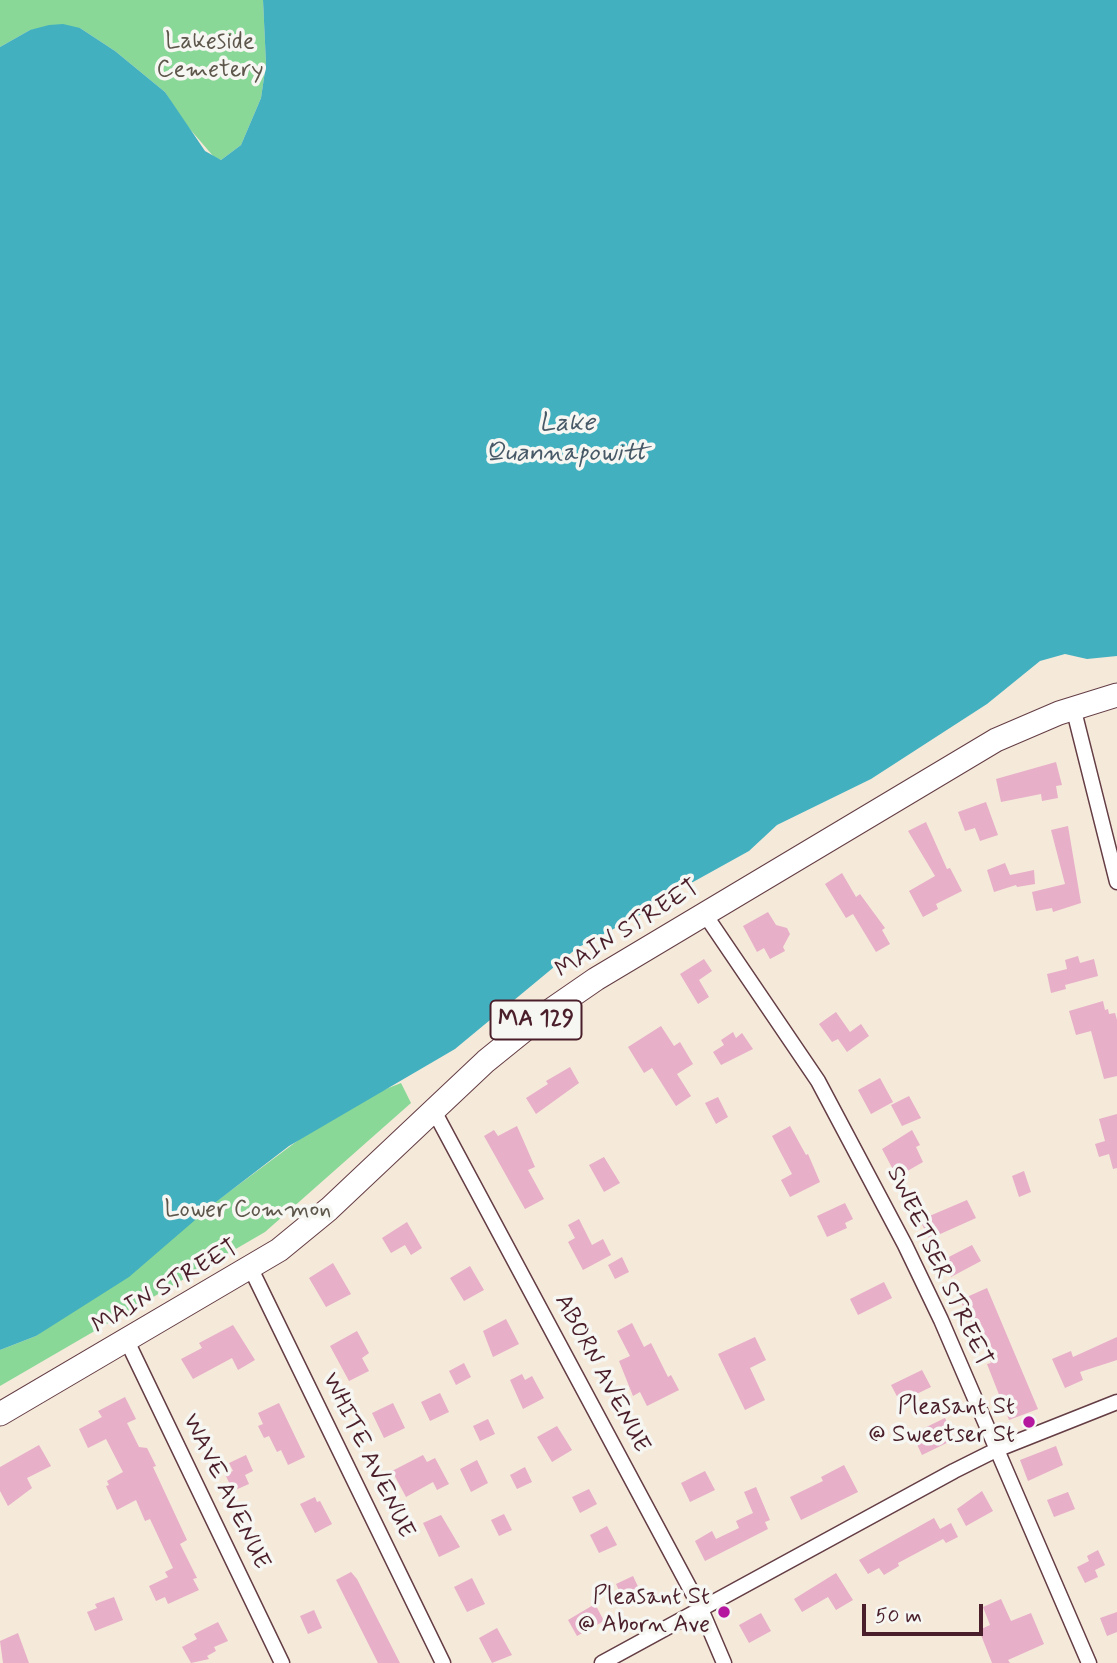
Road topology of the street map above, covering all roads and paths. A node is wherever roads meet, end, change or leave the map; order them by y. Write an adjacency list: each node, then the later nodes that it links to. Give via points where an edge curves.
1 (1117, 695): 2 (main road, MAIN STREET / MA 129)
2 (1073, 707): 3 (street); 4 (main road, MAIN STREET / MA 129, via 996,740)
3 (1117, 882)
4 (704, 913): 5 (main road, MAIN STREET / MA 129, via 556,1006); 10 (street, SWEETSER STREET, via 830,1102 923,1282)
5 (433, 1109): 6 (main road, MAIN STREET / MA 129, via 318,1219); 11 (street, ABORN AVENUE)
6 (251, 1269): 7 (main road, MAIN STREET / MA 129); 13 (street, WHITE AVENUE)
7 (127, 1341): 9 (main road, MAIN STREET / MA 129); 12 (street, WAVE AVENUE)
8 (1117, 1402): 10 (street)
9 (0, 1413)
10 (996, 1450): 11 (street); 16 (street, SWEETSER STREET)
11 (701, 1609): 14 (street); 15 (street, ABORN AVENUE)
12 (282, 1663)
13 (443, 1663)
14 (602, 1663)
15 (724, 1663)
16 (1089, 1663)

